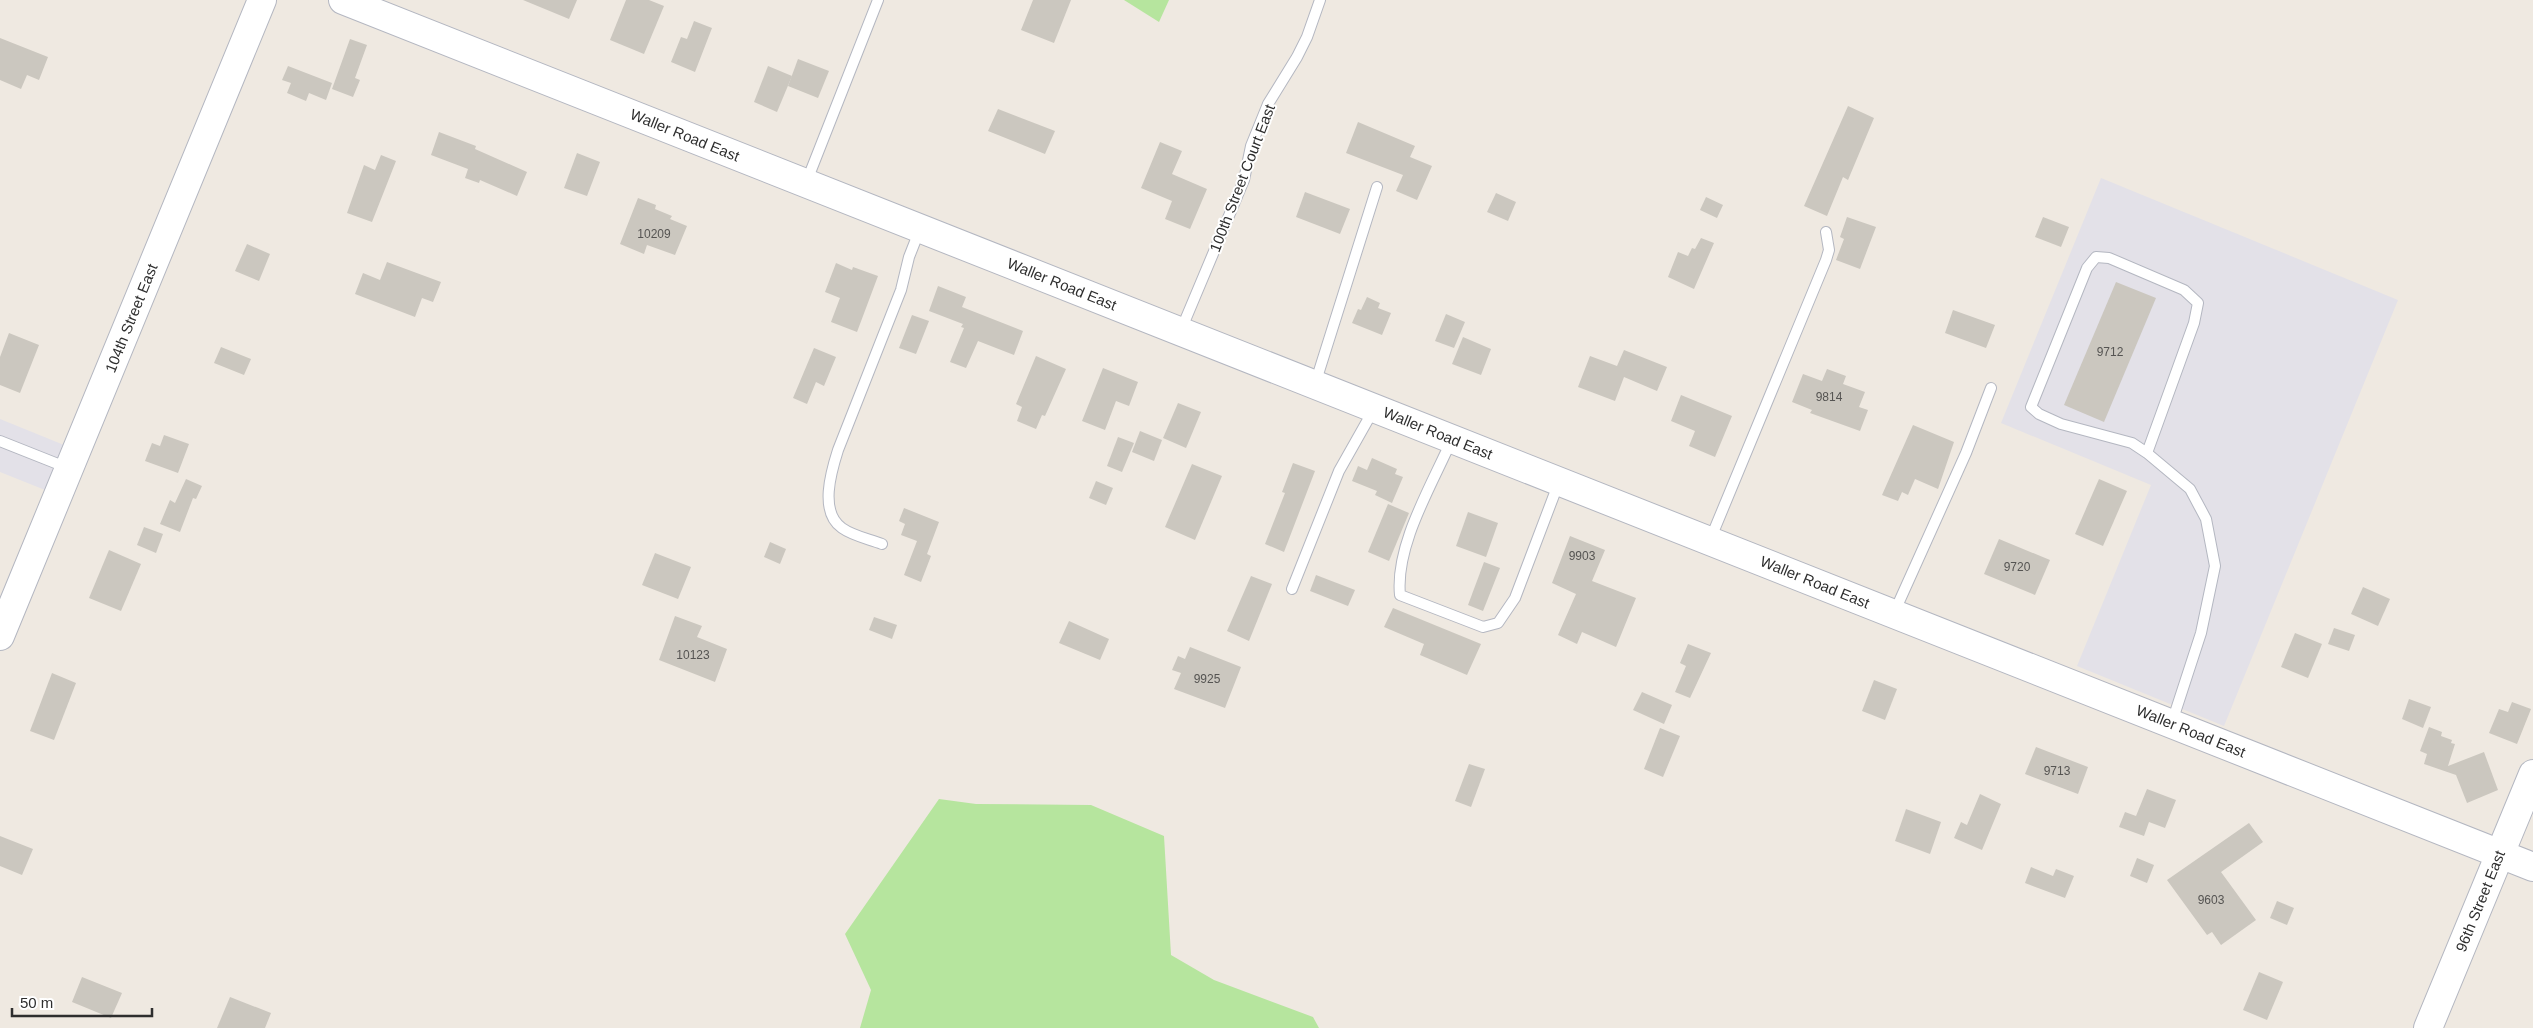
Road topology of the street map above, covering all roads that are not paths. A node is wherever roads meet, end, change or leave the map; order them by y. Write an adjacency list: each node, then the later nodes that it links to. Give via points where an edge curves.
1 (262, 0): 16 (street, 104th Street East)
2 (343, 0): 5 (street, Waller Road East)
3 (878, 0): 5 (lane)
4 (1320, 0): 9 (lane, 100th Street Court East, via 1298,57 1268,104 1251,146 1244,180)
5 (806, 183): 7 (street, Waller Road East)
6 (1377, 187): 10 (lane)
7 (920, 228): 9 (street, Waller Road East); 19 (lane, via 908,257 901,290 830,477 829,504 834,521 842,528)
8 (1826, 232): 18 (lane, via 1829,250 1826,260)
9 (1181, 331): 10 (street, Waller Road East)
10 (1315, 384): 12 (street, Waller Road East)
11 (1991, 388): 21 (lane, via 1966,454)
12 (1374, 408): 13 (street, Waller Road East); 20 (lane, via 1339,471)
13 (1452, 438): 17 (street, Waller Road East); 17 (lane, via 1403,550 1398,578 1400,595 1482,627 1498,623 1515,598)
14 (0, 441): 16 (lane)
15 (2147, 453): 15 (lane, via 2132,443 2062,424 2031,407 2087,268 2096,257 2109,258 2184,290 2198,303 2194,323); 23 (lane, via 2190,489 2206,519 2215,566 2201,633)
16 (69, 469): 22 (street, 104th Street East)
17 (1559, 481): 18 (street, Waller Road East)
18 (1710, 540): 21 (street, Waller Road East)
19 (882, 544)
20 (1292, 589)
21 (1894, 614): 23 (street, Waller Road East)
22 (0, 636)
23 (2171, 723): 25 (street, Waller Road East)
24 (2533, 774): 25 (street, 96th Street East)
25 (2499, 853): 26 (street, Waller Road East); 27 (street, 96th Street East)
26 (2533, 867)
27 (2428, 1028)

